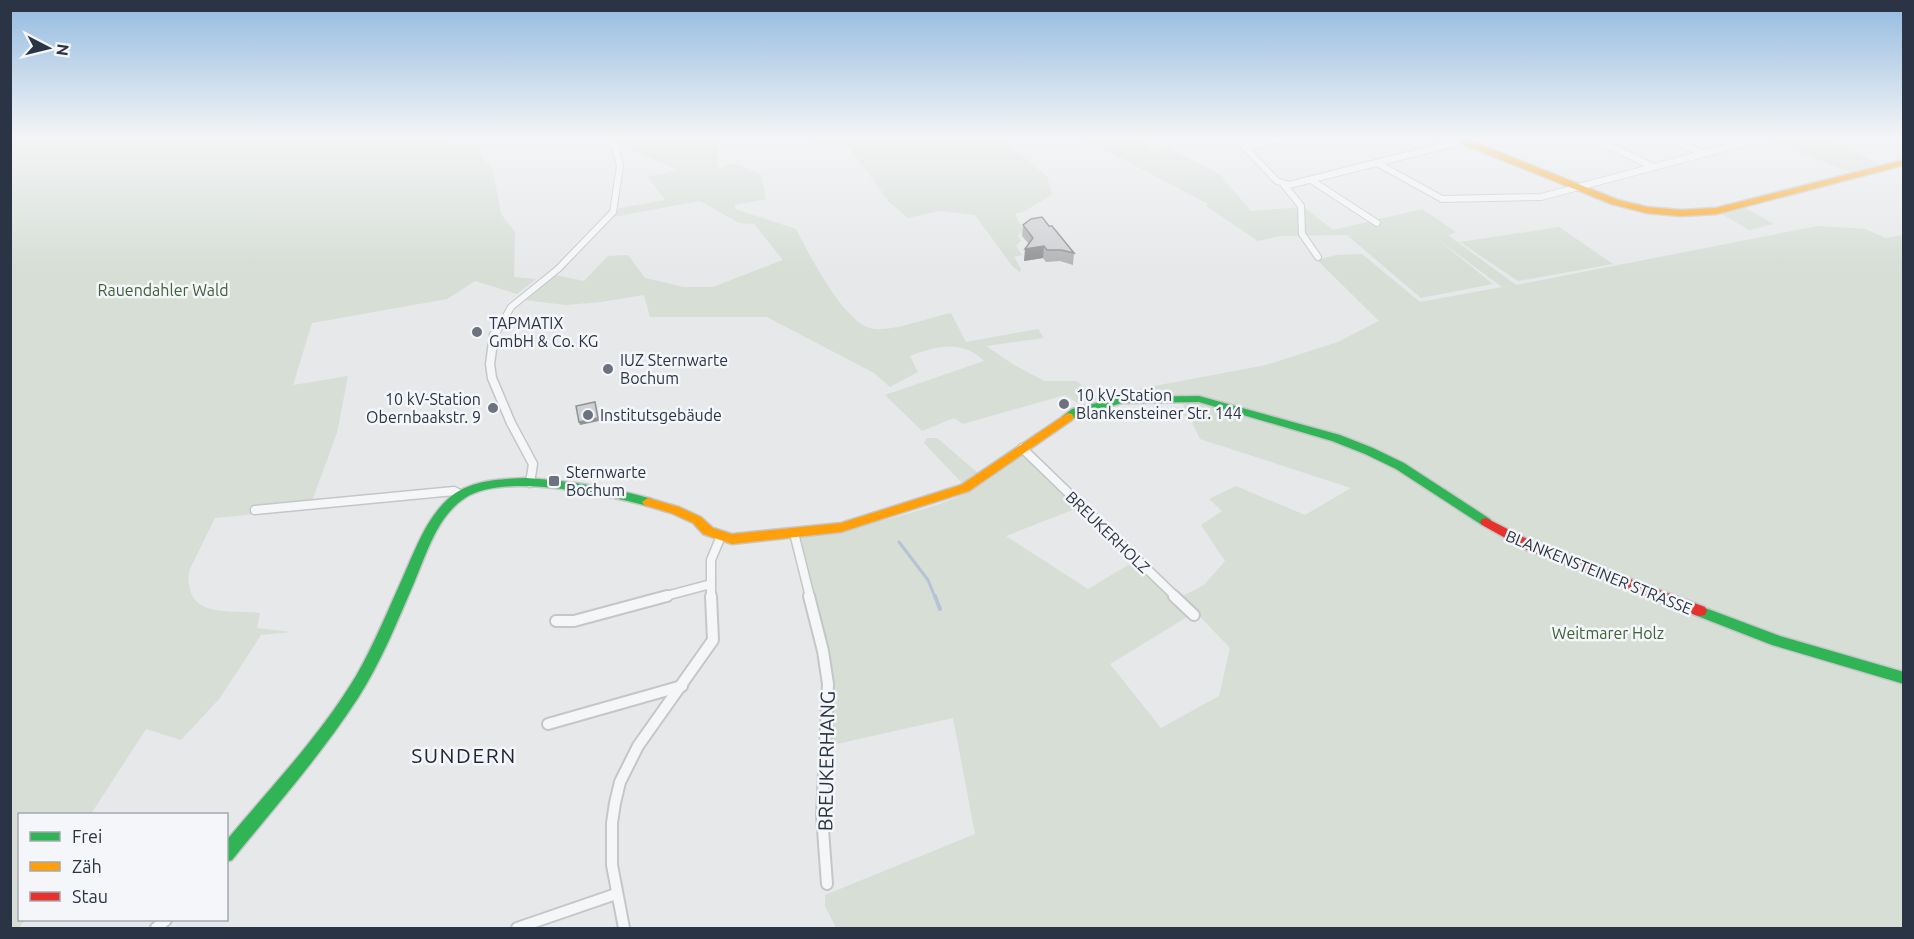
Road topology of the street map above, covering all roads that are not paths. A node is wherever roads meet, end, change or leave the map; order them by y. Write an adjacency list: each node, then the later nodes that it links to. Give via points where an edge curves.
1 (618, 182): 14 (street, via 613,212 558,269 511,307 494,335 492,378 533,464)
2 (1278, 182): 9 (street)
3 (1301, 182): 9 (street)
4 (1314, 182): 11 (street)
5 (1411, 182): 10 (street, via 1443,200 1541,197)
6 (1567, 182): 10 (street)
7 (1598, 182): 10 (street)
8 (1829, 182): 10 (street, via 1704,213 1647,210)
9 (1284, 185): 12 (street, via 1301,206 1302,240)
10 (1579, 187)
11 (1377, 223)
12 (1318, 257)
13 (1022, 448): 17 (street, BLANKENSTEINER STRASSE, via 965,488 948,495 841,527); 20 (street, BREUKERHOLZ); 22 (street, BLANKENSTEINER STRASSE, via 1067,417 1099,405 1151,398 1211,402 1369,450 1532,547 1777,641)
14 (530, 483): 15 (street, BLANKENSTEINER STRASSE, via 500,482); 18 (street, BLANKENSTEINER STRASSE, via 640,499 690,516)
15 (461, 495): 16 (street, BLANKENSTEINER STRASSE, via 454,491 282,504); 25 (street, BLANKENSTEINER STRASSE, via 425,543 354,692)
16 (255, 510)
17 (794, 533): 18 (street, BLANKENSTEINER STRASSE, via 732,539); 26 (street, BREUKERHANG, via 828,684 822,816)
18 (721, 536): 19 (street, via 709,564)
19 (711, 584): 21 (street, via 574,621); 23 (street, via 713,640)
20 (1194, 615)
21 (556, 621)
22 (1904, 678)
23 (682, 686): 24 (street); 27 (street, via 633,754 621,779 610,834)
24 (548, 724)
25 (228, 852)
26 (828, 884)
27 (616, 894): 28 (street); 29 (street)
28 (517, 928)
29 (624, 928)

